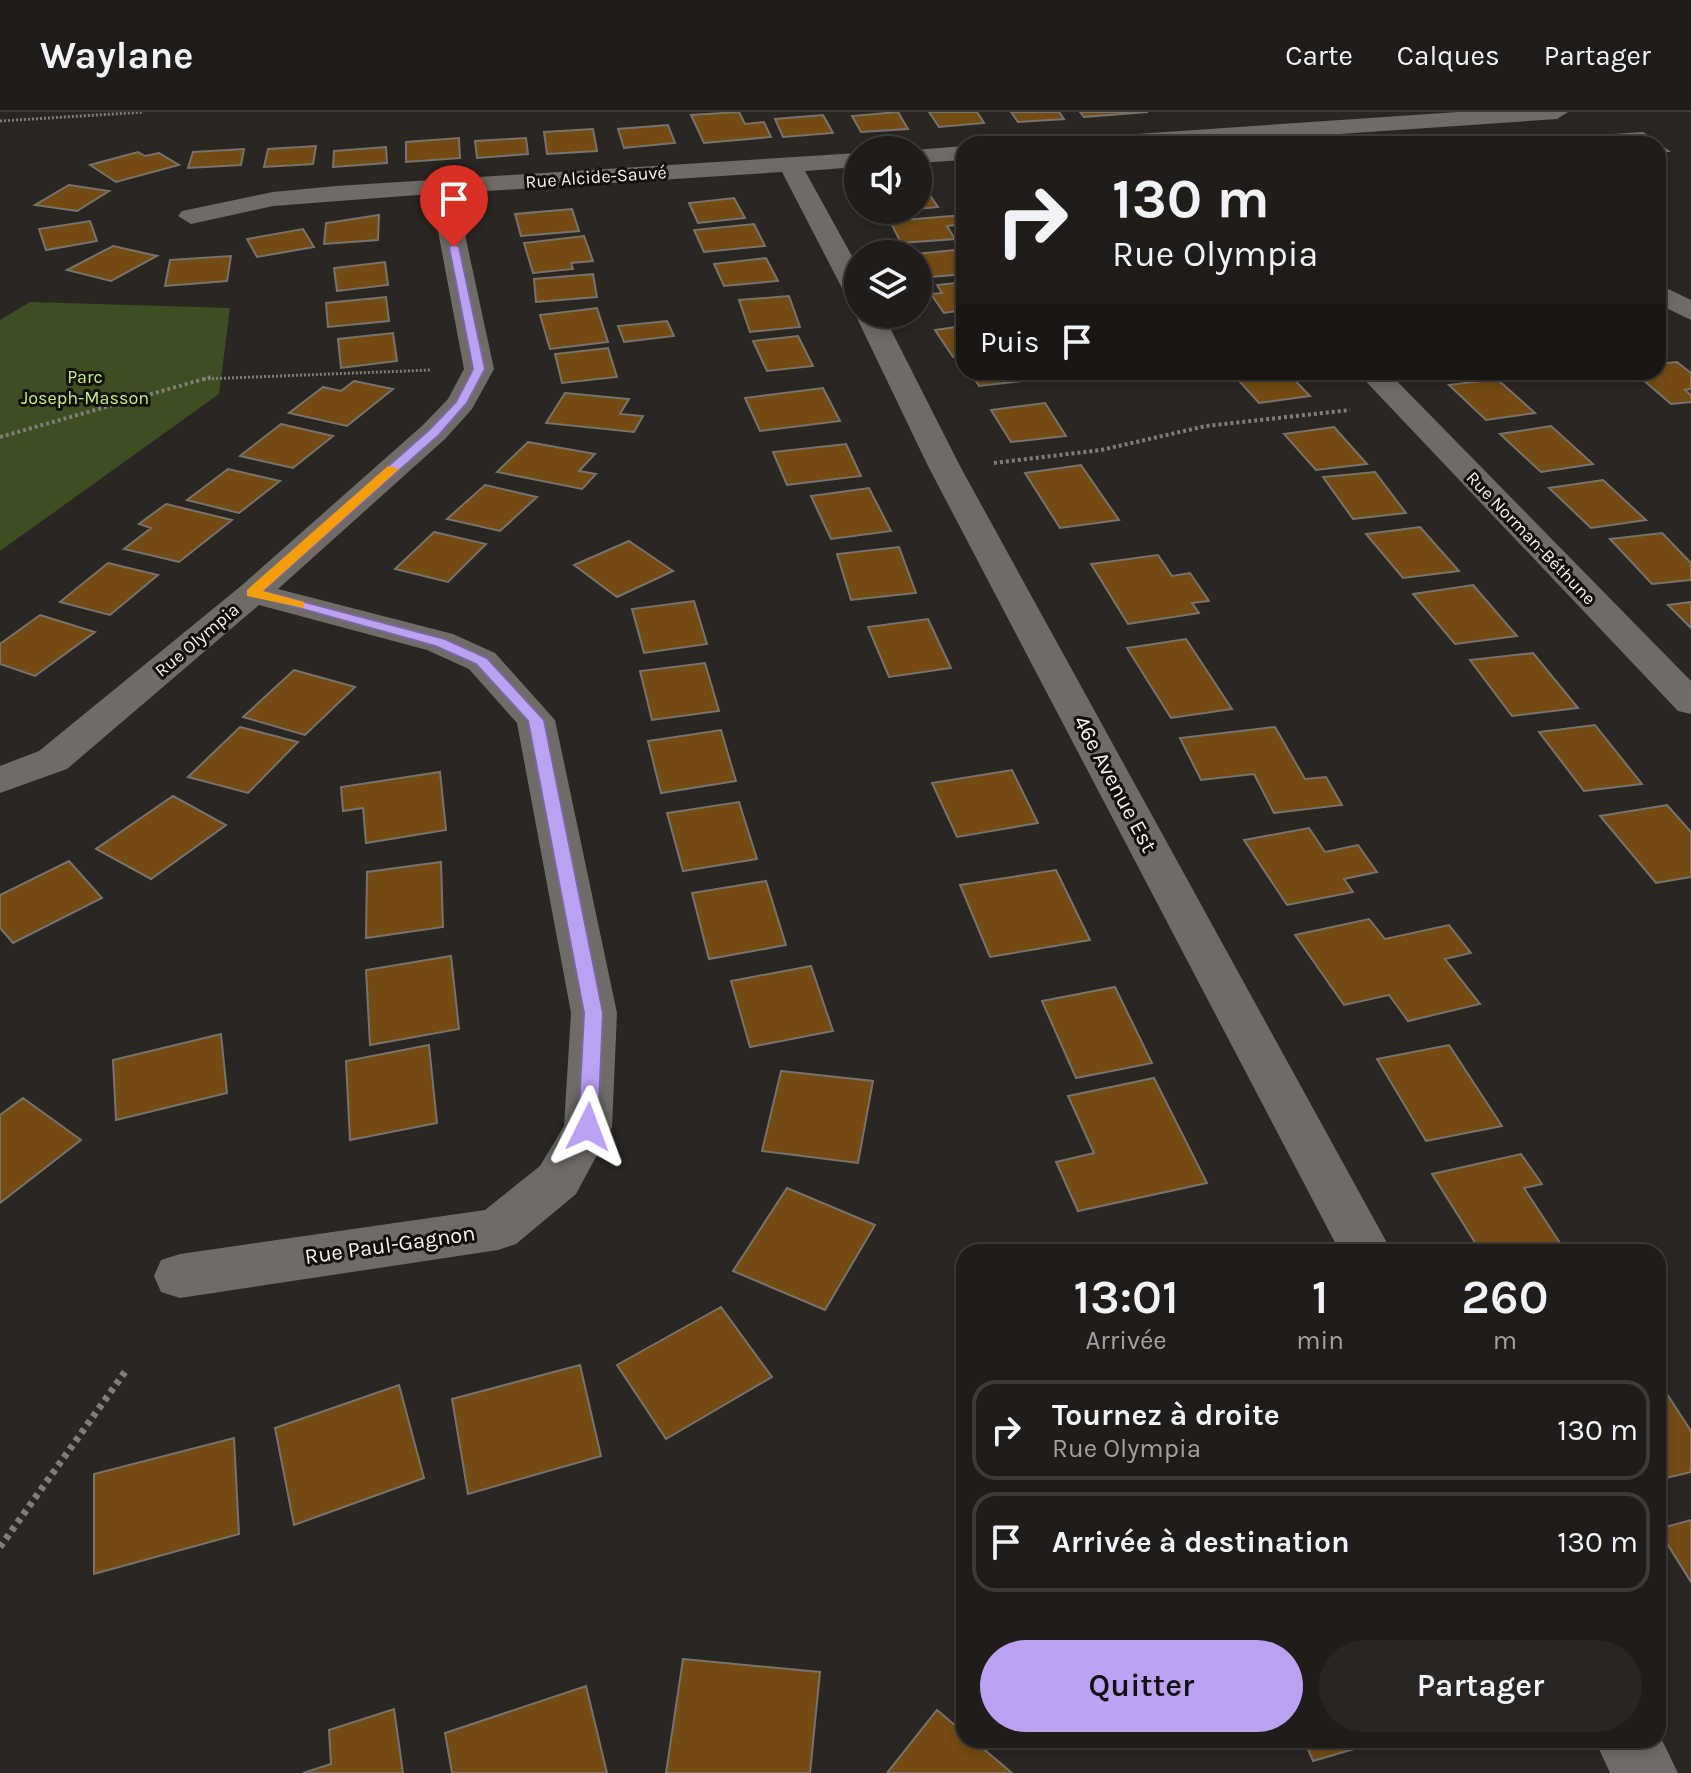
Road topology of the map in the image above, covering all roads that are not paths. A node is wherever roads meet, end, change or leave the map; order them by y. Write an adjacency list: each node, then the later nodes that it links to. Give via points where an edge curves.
1 (1557, 112): 2 (street)
2 (1208, 136)
3 (956, 154): 4 (street)
4 (932, 155)
5 (844, 161): 6 (street, Rue Alcide-Sauvé)
6 (790, 165): 7 (street, Rue Alcide-Sauvé); 9 (street)
7 (442, 186): 8 (street, Rue Alcide-Sauvé, via 273,199); 14 (street, Rue Olympia, via 479,369 461,403 434,432)
8 (191, 216)
9 (844, 266)
10 (1666, 297): 11 (street)
11 (1691, 312)
12 (876, 328): 17 (street, 46e Avenue Est, via 951,480)
13 (1380, 380): 15 (street, Rue Norman-Béthune)
14 (253, 593): 16 (street, Rue Olympia, via 53,760); 18 (street, Rue Paul-Gagnon, via 440,642 482,661 536,720 594,1013 588,1127 558,1180 498,1229)
15 (1691, 703)
16 (0, 780)
17 (1362, 1244)
18 (180, 1276)
19 (1631, 1748): 20 (street)
20 (1645, 1773)

